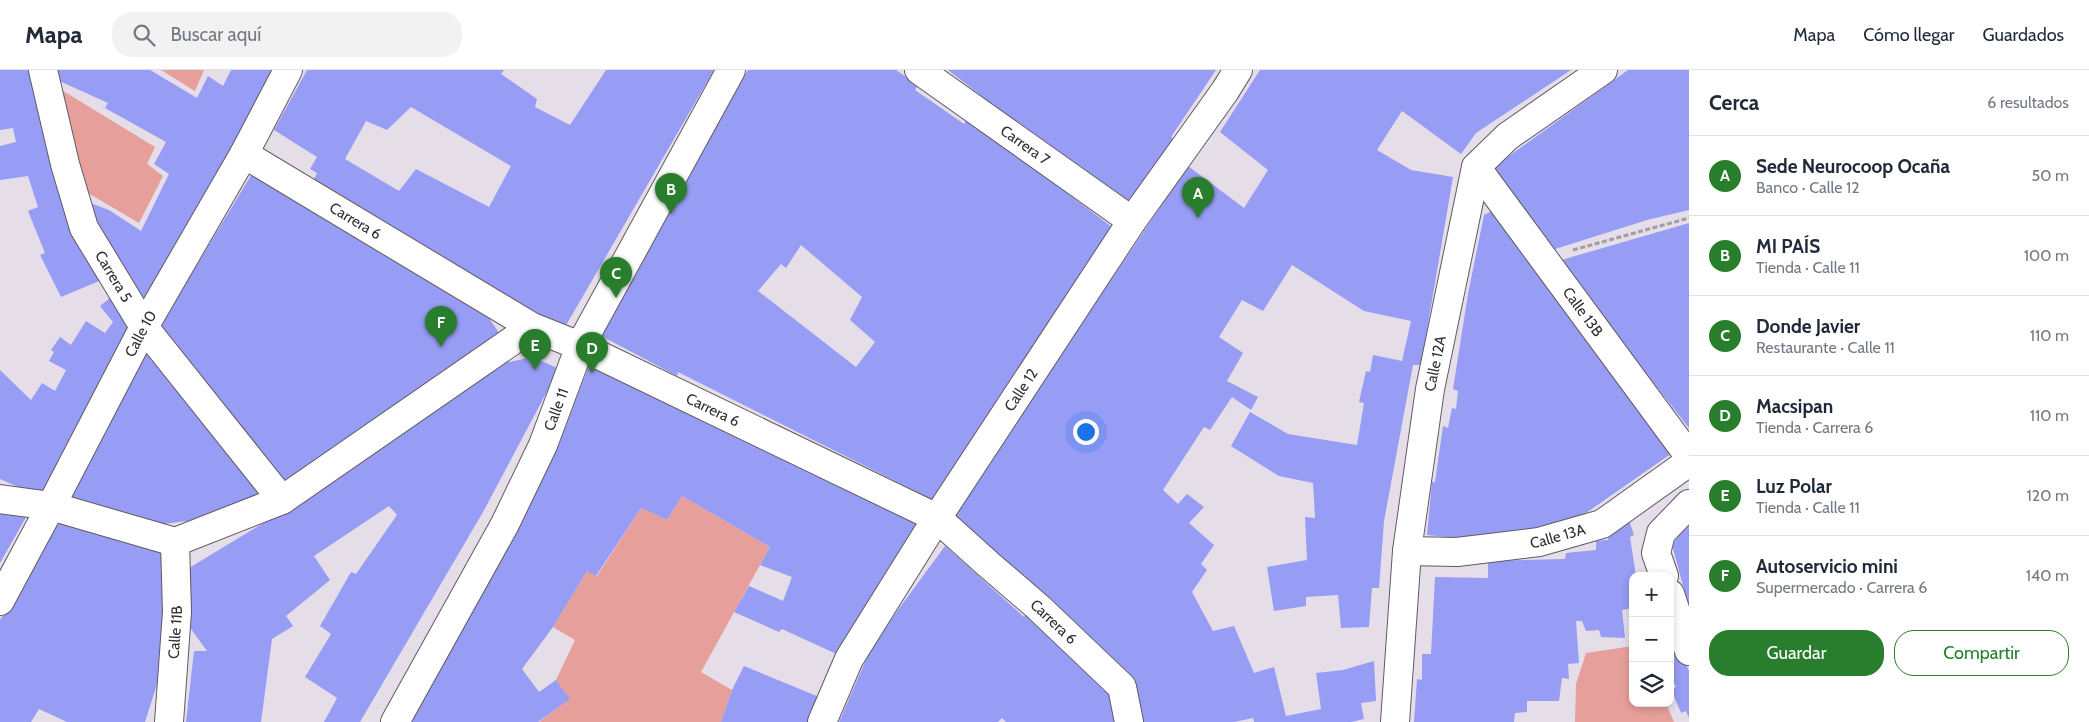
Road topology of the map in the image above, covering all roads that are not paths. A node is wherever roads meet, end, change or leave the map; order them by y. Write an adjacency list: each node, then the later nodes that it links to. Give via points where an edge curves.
1 (43, 70): 10 (street, Carrera 5, via 84,228)
2 (288, 70): 7 (street, Calle 10)
3 (731, 70): 12 (street, Calle 11)
4 (919, 70): 9 (street, Carrera 7)
5 (1238, 70): 9 (street, Calle 12)
6 (1603, 70): 8 (street, via 1508,136)
7 (244, 154): 10 (street, Calle 10); 11 (street, Carrera 6)
8 (1476, 167): 13 (street, Calle 13B); 21 (street, Calle 12A, via 1430,388)
9 (1132, 221): 19 (street, Calle 12)
10 (144, 327): 16 (street, Carrera 5); 18 (street, Calle 10)
11 (532, 327): 12 (street, Carrera 6); 16 (street)
12 (580, 346): 19 (street, Carrera 6); 27 (street, Calle 11, via 542,444 505,524)
13 (1689, 456)
14 (1689, 462): 21 (street, Calle 13A, via 1602,524 1539,542 1457,552)
15 (0, 498): 18 (street)
16 (282, 500): 20 (street)
17 (1689, 504): 22 (street, via 1661,533 1656,553)
18 (51, 506): 20 (street); 23 (street, Calle 10)
19 (937, 518): 28 (street, Calle 12, via 849,659); 29 (street, Carrera 6, via 1122,687)
20 (175, 542): 26 (street, Calle 11B, via 177,612)
21 (1407, 551): 30 (street, Calle 12A)
22 (1663, 572)
23 (0, 601)
24 (1674, 606): 25 (street)
25 (1689, 651)
26 (169, 722)
27 (395, 722)
28 (822, 722)
29 (1129, 722)
30 (1394, 722)

